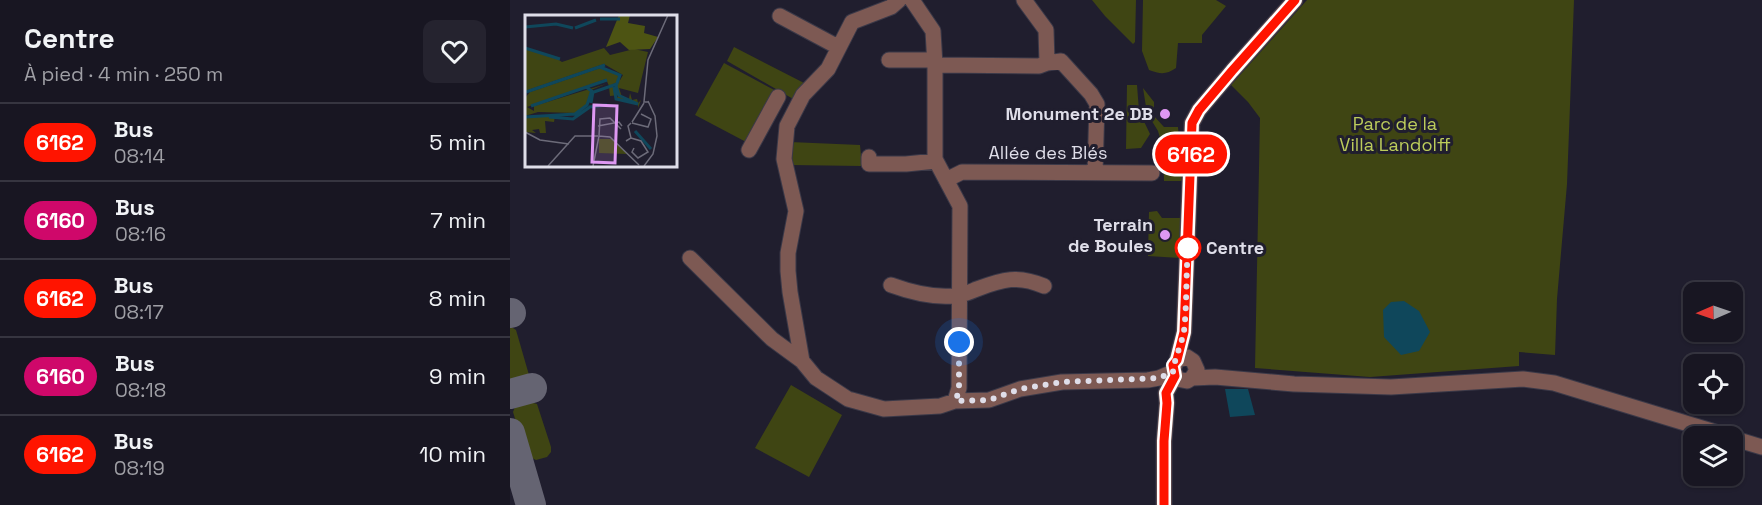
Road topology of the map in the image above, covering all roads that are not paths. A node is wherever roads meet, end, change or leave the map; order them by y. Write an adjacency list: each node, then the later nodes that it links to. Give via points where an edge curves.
1 (899, 0): 6 (street, via 852,22)
2 (912, 0): 8 (street, via 933,31)
3 (1024, 0): 9 (street, via 1047,30)
4 (1291, 2): 22 (street, via 1192,123)
5 (780, 16): 6 (street)
6 (838, 47): 21 (street, via 828,69 803,95 787,126 784,159 796,211 788,271)
7 (889, 60): 8 (street)
8 (935, 62): 9 (street, via 1039,66); 13 (street)
9 (1047, 63): 14 (street, via 1061,61 1097,104)
10 (778, 97): 11 (street)
11 (749, 150)
12 (869, 157): 13 (street, via 869,164)
13 (936, 161): 16 (street)
14 (1095, 173): 15 (street, Allée des Blés); 16 (street, Allée des Blés, via 962,172)
15 (1152, 173)
16 (945, 180): 20 (street, via 960,206)
17 (690, 258): 21 (street, via 772,339)
18 (891, 285): 20 (street, via 914,293)
19 (1044, 286): 20 (street, via 1029,280 1007,279)
20 (960, 295): 23 (street)
21 (802, 361): 23 (street, via 816,378 848,399 884,409 940,406)
22 (1184, 370): 23 (street, via 1148,380 1062,382 1020,389 989,400); 24 (street, via 1294,384 1391,387 1523,379 1554,383); 27 (street, via 1167,403)
23 (956, 401)
24 (1694, 426)
25 (1743, 441): 26 (street)
26 (1762, 447)
27 (1164, 505)

